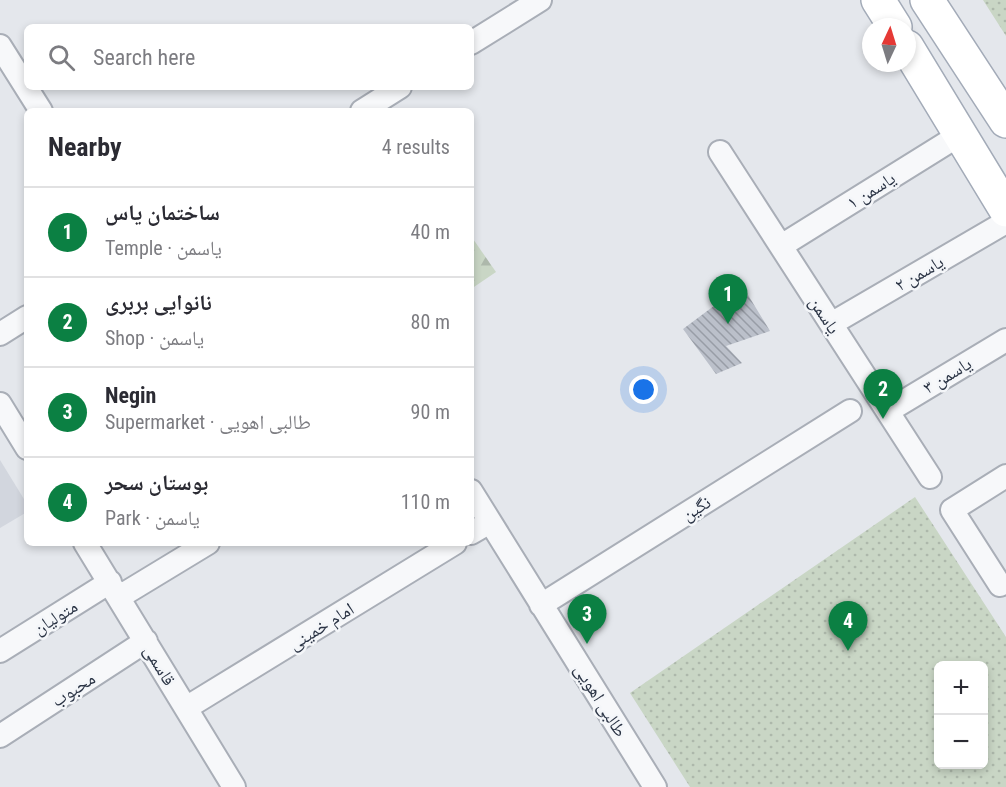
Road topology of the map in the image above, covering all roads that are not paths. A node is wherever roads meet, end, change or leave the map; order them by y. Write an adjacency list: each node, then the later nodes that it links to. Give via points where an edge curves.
1 (878, 0): 4 (main road)
2 (927, 0): 13 (main road)
3 (534, 1): 5 (street)
4 (889, 18)
5 (474, 41)
6 (0, 46): 8 (street)
7 (916, 62): 14 (main road)
8 (24, 84)
9 (28, 90): 11 (street)
10 (395, 90): 12 (street)
11 (39, 108)
12 (367, 108)
13 (1006, 121)
14 (961, 134): 16 (main road); 18 (street, یاسمن ۱)
15 (720, 152): 18 (street, یاسمن)
16 (1006, 210)
17 (1006, 222): 20 (street, یاسمن ۲)
18 (781, 246): 20 (street, یاسمن)
19 (24, 319): 21 (street)
20 (831, 324): 25 (street, یاسمن)
21 (0, 334)
22 (1006, 340): 25 (street, یاسمن ۳)
23 (0, 404): 26 (street)
24 (850, 411): 36 (street, نگین)
25 (888, 411): 28 (street, یاسمن)
26 (24, 443)
27 (1006, 476): 34 (street, via 952,510)
28 (930, 477)
29 (474, 503): 30 (street, طالبی اهویی)
30 (480, 527): 36 (street, طالبی اهویی)
31 (88, 546): 35 (street, قاسمی)
32 (202, 546): 35 (street, متولیان)
33 (450, 546): 39 (street, امام خمینی)
34 (1000, 585)
35 (114, 590): 37 (street, قاسمی); 38 (street, متولیان)
36 (542, 605): 42 (street, طالبی اهویی)
37 (146, 641): 39 (street, قاسمی); 40 (street, محبوب)
38 (0, 651)
39 (186, 708): 41 (street, قاسمی)
40 (0, 736)
41 (234, 787)
42 (655, 787)

